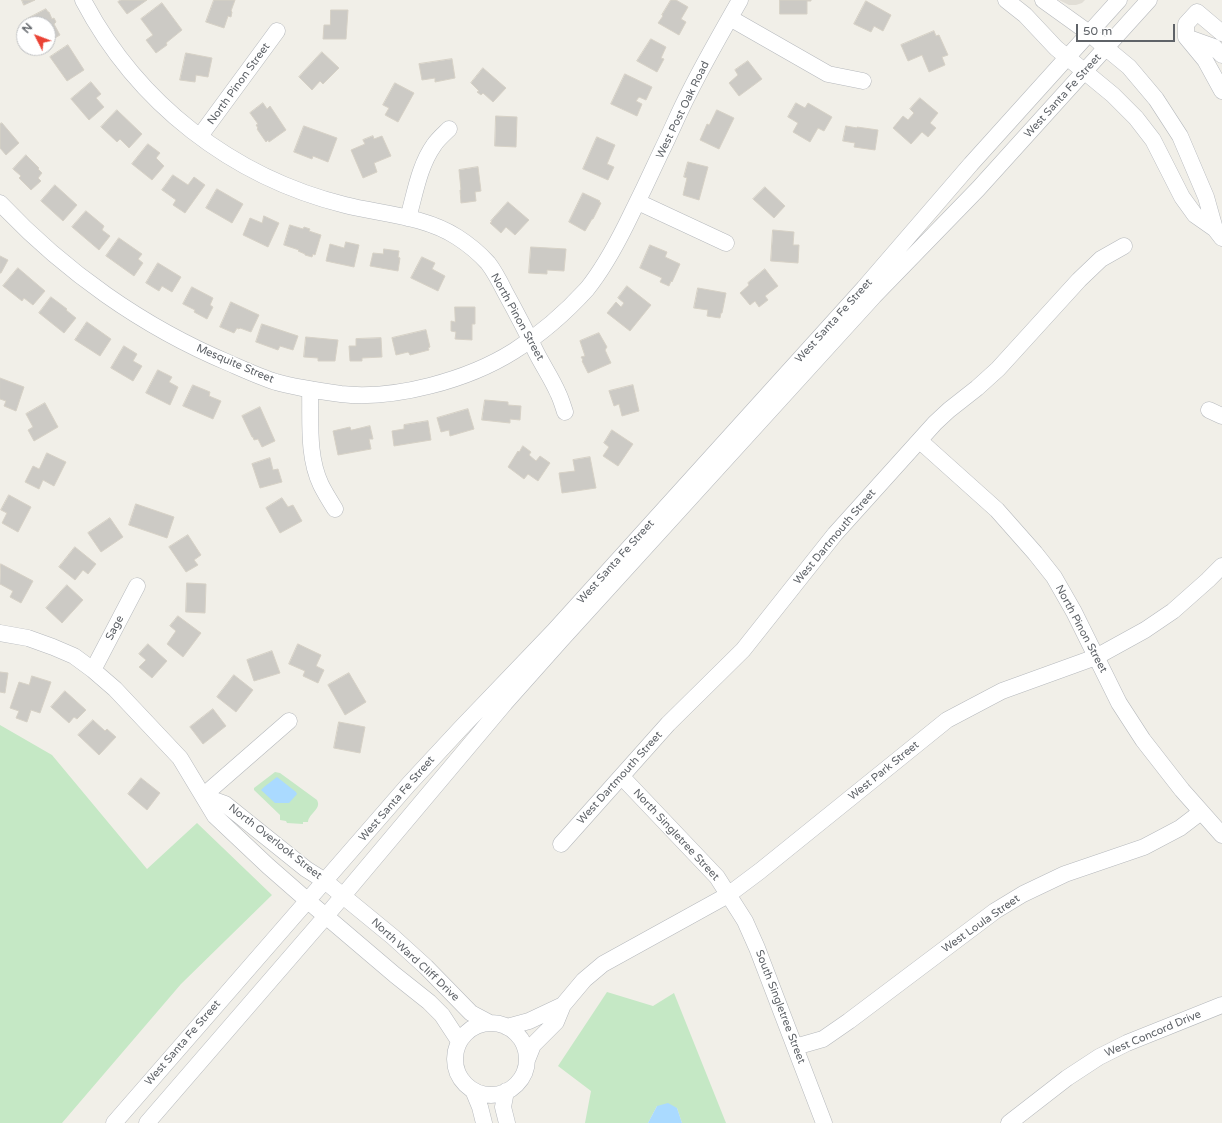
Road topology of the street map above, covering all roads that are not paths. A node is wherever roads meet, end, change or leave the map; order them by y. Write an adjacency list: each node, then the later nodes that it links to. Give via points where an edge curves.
1 (82, 0): 19 (street, North Pinon Street, via 115,52 136,79 169,113)
2 (740, 0): 7 (street, West Post Oak Road)
3 (1006, 0): 14 (street, via 1025,14)
4 (1043, 0): 10 (street)
5 (1119, 0): 10 (street, West Santa Fe Street)
6 (1149, 0): 12 (street, West Santa Fe Street)
7 (730, 18): 16 (street, via 828,74); 20 (street, West Post Oak Road, via 690,92)
8 (277, 31): 19 (street, North Pinon Street)
9 (1222, 32): 11 (street, via 1197,12 1186,24)
10 (1089, 33): 12 (street); 14 (street, West Santa Fe Street)
11 (1186, 37): 13 (street, via 1214,47); 17 (street, via 1205,60)
12 (1106, 48): 15 (street, West Santa Fe Street); 23 (street, via 1129,67 1156,99 1180,136)
13 (1222, 55)
14 (1067, 57): 15 (street); 42 (street, West Santa Fe Street, via 864,288 553,632 414,779)
15 (1085, 72): 23 (street, via 1136,118 1153,140 1182,197 1196,215); 44 (street, West Santa Fe Street, via 978,189 874,296 562,639)
16 (862, 81)
17 (1222, 91)
18 (449, 129): 22 (street, via 426,157)
19 (200, 136): 22 (street, North Pinon Street, via 225,155 303,193 344,205)
20 (638, 202): 24 (street); 26 (street, West Post Oak Road, via 609,259 588,288 556,320)
21 (0, 203): 27 (street, Mesquite Street, via 44,246 125,308 207,354 278,382)
22 (408, 218): 26 (street, North Pinon Street, via 436,226 457,236 475,250 500,282)
23 (1220, 230)
24 (726, 243)
25 (1124, 246): 29 (street, West Dartmouth Street, via 1101,259 1079,280 998,369 949,410)
26 (530, 340): 27 (street, Mesquite Street, via 489,364 432,385 379,394 343,394); 28 (street, North Pinon Street, via 558,393)
27 (310, 389): 30 (street, via 314,464 320,484)
28 (565, 412)
29 (920, 441): 34 (street, North Pinon Street, via 997,510 1035,553 1054,577); 37 (street, West Dartmouth Street, via 835,534 743,650 668,724)
30 (335, 509)
31 (1222, 566): 34 (street, West Park Street, via 1173,611)
32 (137, 586): 35 (street, Sage)
33 (0, 633): 35 (street, North Overlook Street, via 28,638 53,647 74,656)
34 (1096, 657): 39 (street, North Pinon Street, via 1119,703 1143,740); 43 (street, West Park Street, via 1002,691 947,720)
35 (93, 670): 38 (street, North Overlook Street, via 116,689 180,758)
36 (289, 721): 38 (street)
37 (622, 777): 41 (street, West Dartmouth Street); 43 (street, North Singletree Street, via 717,877)
38 (203, 796): 42 (street, North Overlook Street, via 225,804 306,869); 45 (street, North Overlook Street, via 215,816)
39 (1201, 812): 40 (street, North Pinon Street); 52 (street, West Loula Street, via 1180,828 1144,847 1065,874 1023,894 995,911 823,1039)
40 (1222, 835)
41 (561, 844)
42 (325, 881): 44 (street, North Overlook Street); 45 (street, West Santa Fe Street)
43 (728, 895): 48 (street, West Park Street, via 603,964 584,980); 52 (street, South Singletree Street, via 745,921 757,948)
44 (343, 896): 46 (street, West Santa Fe Street); 49 (street, North Ward Cliff Drive, via 426,967 471,1013)
45 (308, 901): 46 (street, North Overlook Street); 56 (street, West Santa Fe Street)
46 (326, 916): 51 (street, North Ward Cliff Drive, via 442,1014); 57 (street, West Santa Fe Street)
47 (1222, 1005): 61 (street, West Concord Drive, via 1099,1057)
48 (563, 1006): 50 (street, West Park Street, via 529,1021); 53 (street, West Park Street, via 556,1022 533,1046)
49 (488, 1022): 50 (street); 51 (street, via 466,1032)
50 (507, 1027): 53 (street, via 521,1038)
51 (459, 1041): 54 (street, via 454,1063 464,1084)
52 (795, 1047): 60 (street, South Singletree Street)
53 (527, 1060): 55 (street, via 524,1074)
54 (473, 1090): 55 (street, via 495,1095); 58 (street)
55 (506, 1092): 59 (street, via 503,1107)
56 (114, 1123)
57 (147, 1123)
58 (484, 1123)
59 (507, 1123)
60 (824, 1123)
61 (1009, 1123)

